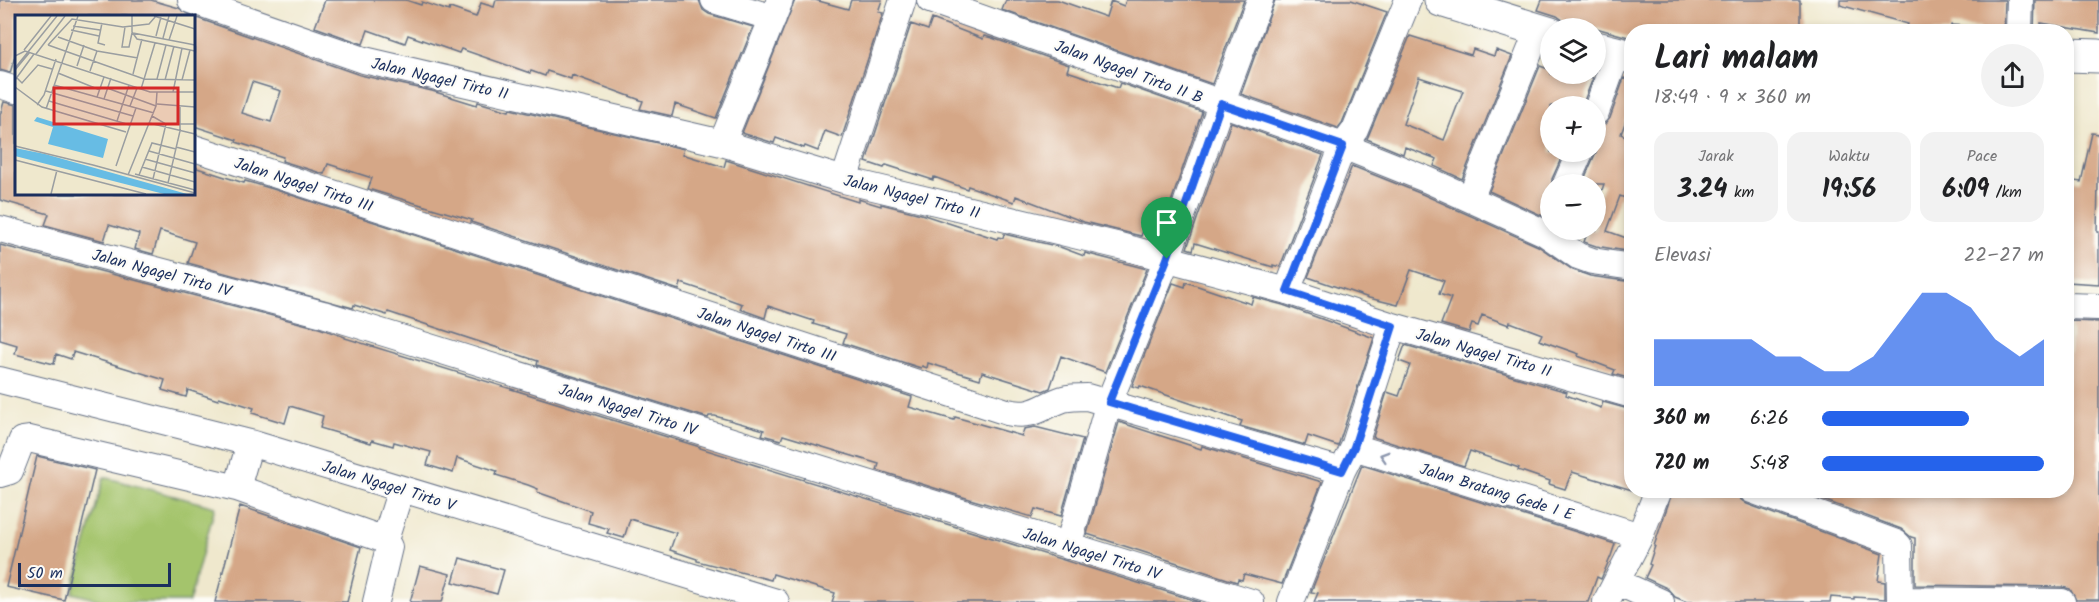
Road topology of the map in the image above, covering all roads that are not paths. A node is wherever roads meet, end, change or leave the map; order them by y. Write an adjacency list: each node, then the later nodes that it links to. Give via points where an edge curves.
1 (191, 0): 21 (street, Jalan Ngagel Tirto II, via 364,60)
2 (714, 0): 10 (street)
3 (903, 0): 24 (street)
4 (930, 0): 20 (street, Jalan Ngagel Tirto II B)
5 (1260, 0): 20 (street)
6 (1408, 0): 22 (street, via 1354,130)
7 (1441, 0): 9 (main road)
8 (2020, 0): 11 (street)
9 (1476, 6): 12 (main road)
10 (777, 9): 21 (street)
11 (2019, 24)
12 (1540, 31)
13 (1540, 42): 25 (street)
14 (1615, 53): 19 (street)
15 (2074, 55): 16 (main road)
16 (2099, 56)
17 (0, 85): 18 (street)
18 (15, 90)
19 (1601, 96)
20 (1221, 104): 22 (street, Jalan Ngagel Tirto II B); 29 (street)
21 (722, 143): 24 (street, Jalan Ngagel Tirto II)
22 (1343, 146): 25 (street, Jalan Ngagel Tirto II B); 31 (street)
23 (195, 148): 37 (street, Jalan Ngagel Tirto III, via 1008,412 1031,414 1073,397)
24 (844, 180): 29 (street, Jalan Ngagel Tirto II)
25 (1470, 200): 26 (street, Jalan Ngagel Tirto II B)
26 (1540, 222)
27 (0, 229): 48 (street, Jalan Ngagel Tirto IV, via 323,314)
28 (1563, 240): 30 (street, Jalan Ngagel Tirto II B, via 1578,256)
29 (1167, 259): 31 (street, Jalan Ngagel Tirto II); 37 (street)
30 (1624, 266)
31 (1287, 291): 34 (street, Jalan Ngagel Tirto II)
32 (2074, 306): 33 (street)
33 (2099, 307)
34 (1393, 326): 36 (street, Jalan Ngagel Tirto II); 39 (street)
35 (0, 380): 38 (street, Jalan Ngagel Tirto V)
36 (1624, 393)
37 (1109, 402): 40 (street, Jalan Ngagel Tirto III); 48 (street)
38 (250, 443): 42 (street); 43 (street, Jalan Ngagel Tirto V)
39 (1354, 447): 40 (street); 46 (street, Jalan Bratang Gede I E, one-way to 39)
40 (1342, 471): 54 (street)
41 (0, 474): 42 (street, via 10,471 22,440 29,439)
42 (237, 488): 47 (street)
43 (401, 489): 47 (street); 52 (street, Jalan Ngagel Tirto V)
44 (1655, 498): 46 (street)
45 (1774, 498): 50 (street, via 1896,543)
46 (1640, 536): 49 (street)
47 (385, 540): 51 (street, via 389,547)
48 (1068, 546): 53 (street, Jalan Ngagel Tirto IV)
49 (1612, 592): 55 (street)
50 (1900, 601): 56 (street)
51 (376, 602)
52 (776, 602)
53 (1251, 602)
54 (1291, 602)
55 (1661, 602)
56 (2062, 602)

